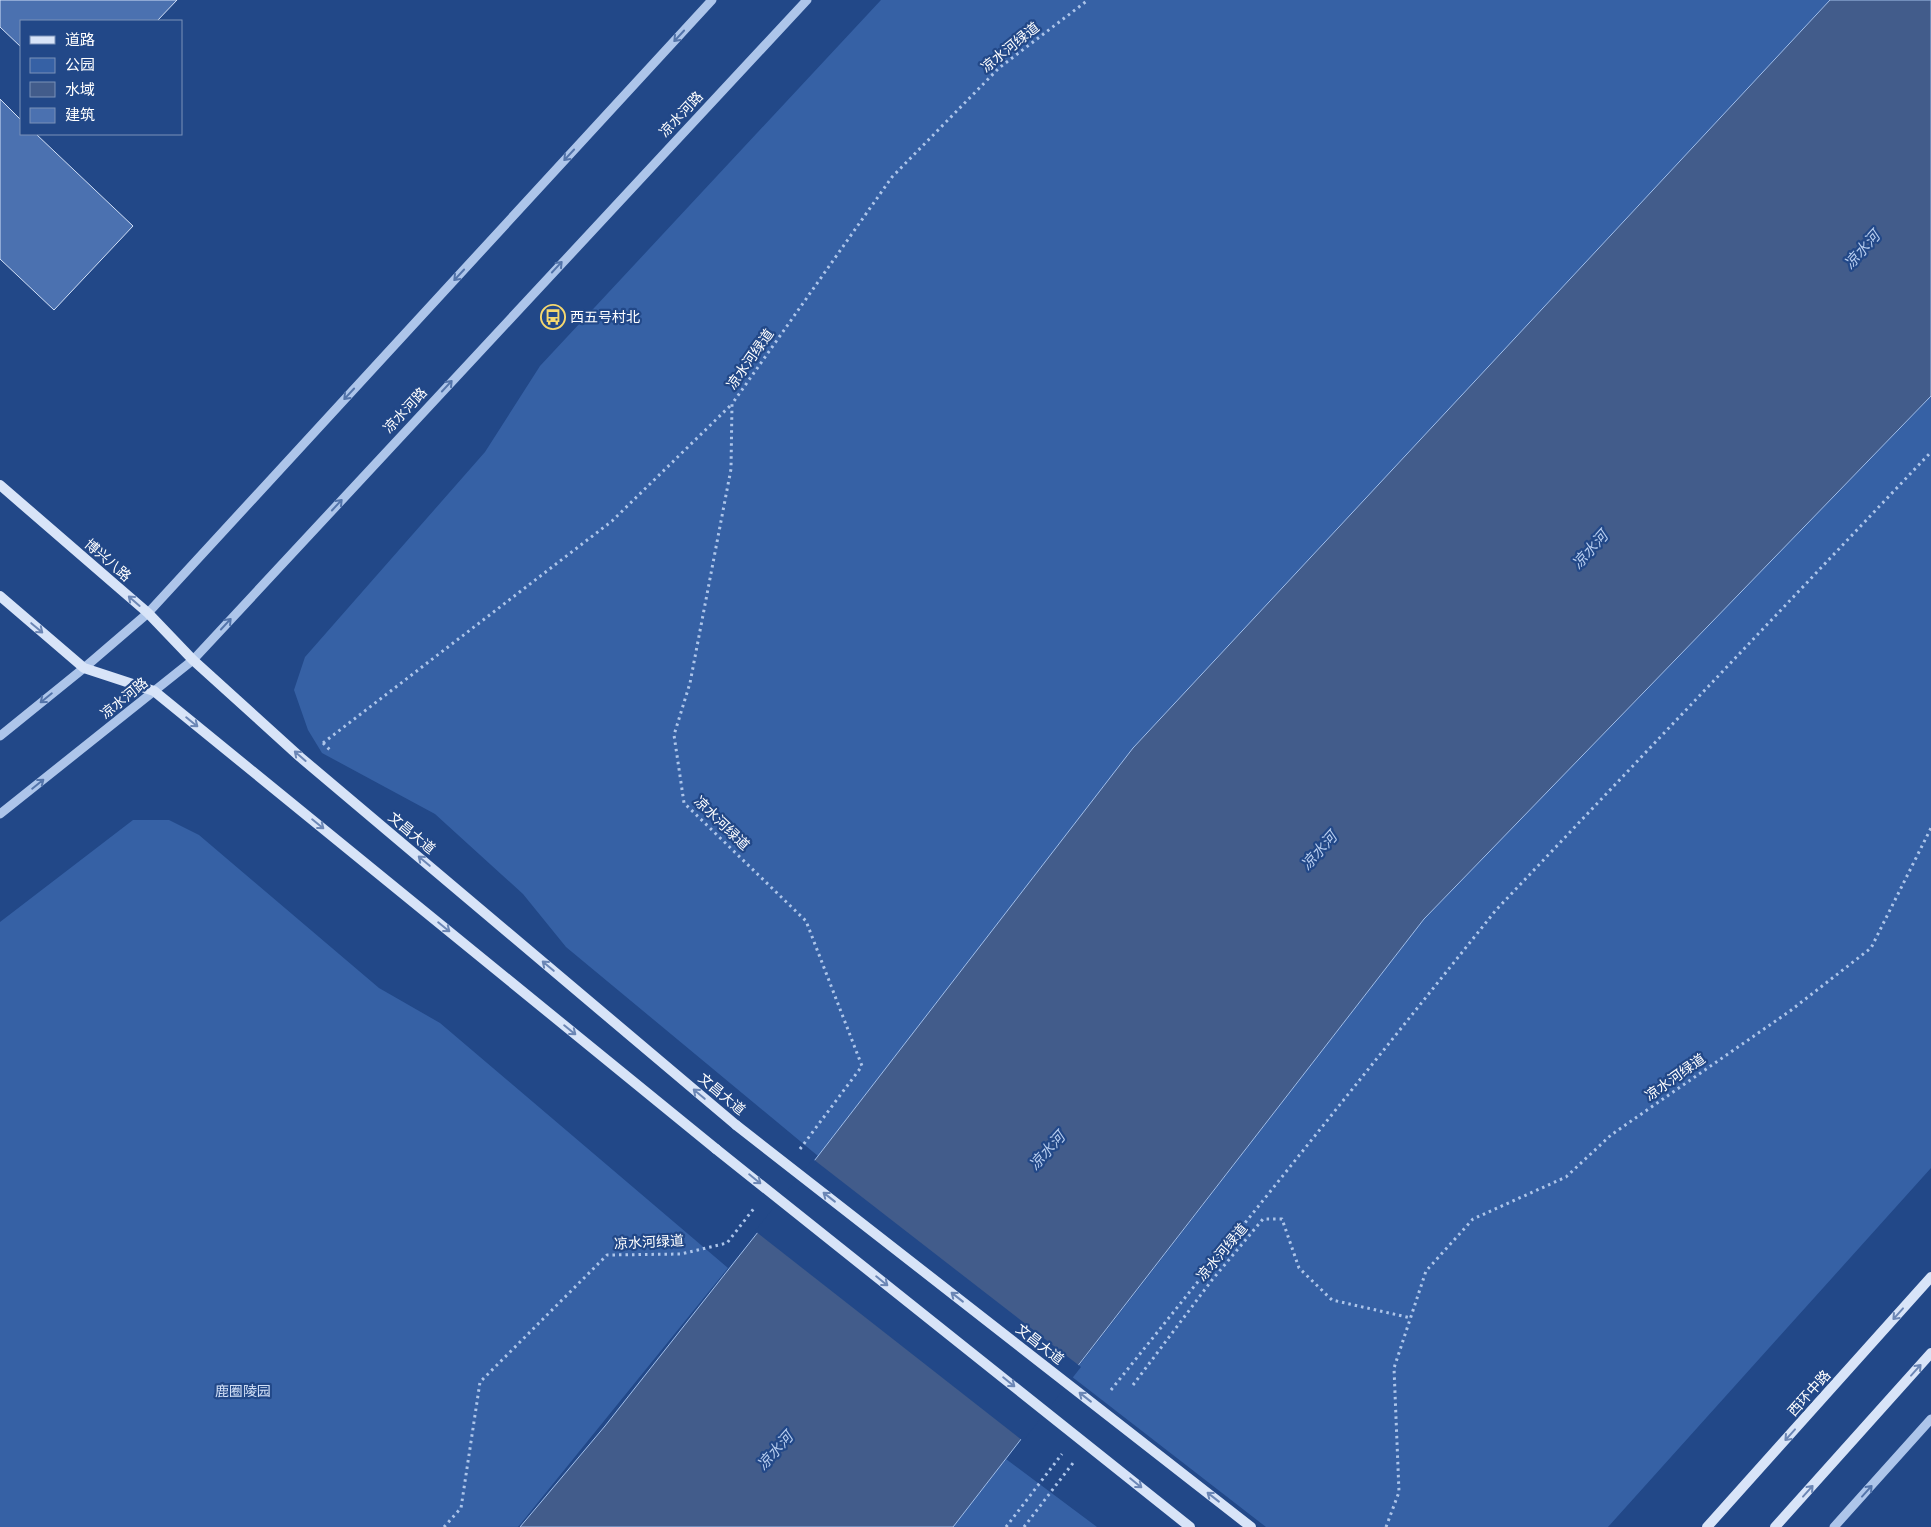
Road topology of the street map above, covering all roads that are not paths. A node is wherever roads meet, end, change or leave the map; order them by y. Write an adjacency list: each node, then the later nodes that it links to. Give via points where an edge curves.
1 (712, 0): 5 (street, one-way to 5)
2 (807, 0): 6 (street, 凉水河路, one-way to 2)
3 (0, 485): 5 (main road, 博兴八路, one-way to 3)
4 (0, 596): 7 (main road, one-way to 7)
5 (148, 613): 6 (main road, 博兴八路); 7 (street)
6 (193, 660): 8 (street, 凉水河路); 15 (main road, 文昌大道, one-way to 6, bridge, via 736,1125 300,756)
7 (84, 668): 8 (main road); 9 (street, one-way to 9)
8 (154, 691): 10 (street, 凉水河路, one-way to 8); 14 (main road, one-way to 14, bridge, via 716,1149)
9 (0, 736)
10 (0, 814)
11 (1931, 1277): 16 (main road, 西环中路, one-way to 16)
12 (1931, 1353): 17 (main road, one-way to 12)
13 (1931, 1419): 18 (street, one-way to 13)
14 (1190, 1527)
15 (1251, 1527)
16 (1707, 1527)
17 (1775, 1527)
18 (1834, 1527)

